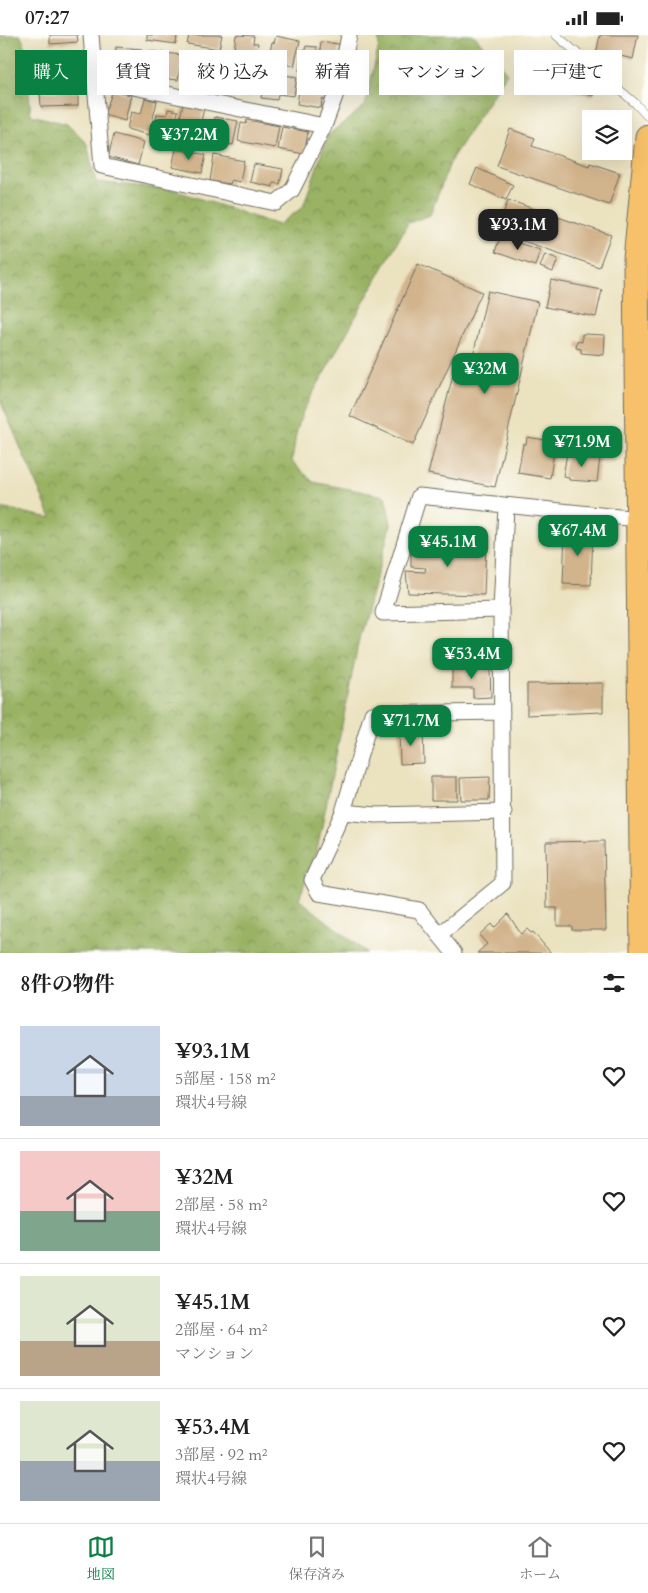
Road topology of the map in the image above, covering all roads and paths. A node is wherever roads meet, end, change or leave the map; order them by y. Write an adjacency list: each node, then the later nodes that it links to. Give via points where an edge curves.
1 (91, 35): 5 (street)
2 (344, 35): 3 (street)
3 (349, 35): 7 (street, via 337,91)
4 (556, 35): 6 (lane)
5 (94, 79): 7 (street); 7 (street, via 102,167 276,203 292,190)
6 (648, 117)
7 (324, 126)
8 (648, 137): 9 (main road, via 636,259)
9 (643, 445): 11 (main road)
10 (506, 507): 11 (street); 12 (street); 12 (street, via 419,496 383,613)
11 (638, 519): 18 (main road)
12 (501, 609): 13 (street)
13 (502, 712): 14 (street, via 372,714); 15 (street)
14 (343, 812): 15 (street, via 376,815); 16 (street, via 312,880 319,893 419,910)
15 (504, 812): 16 (street, via 503,883)
16 (439, 935): 17 (street)
17 (454, 953)
18 (643, 953)

